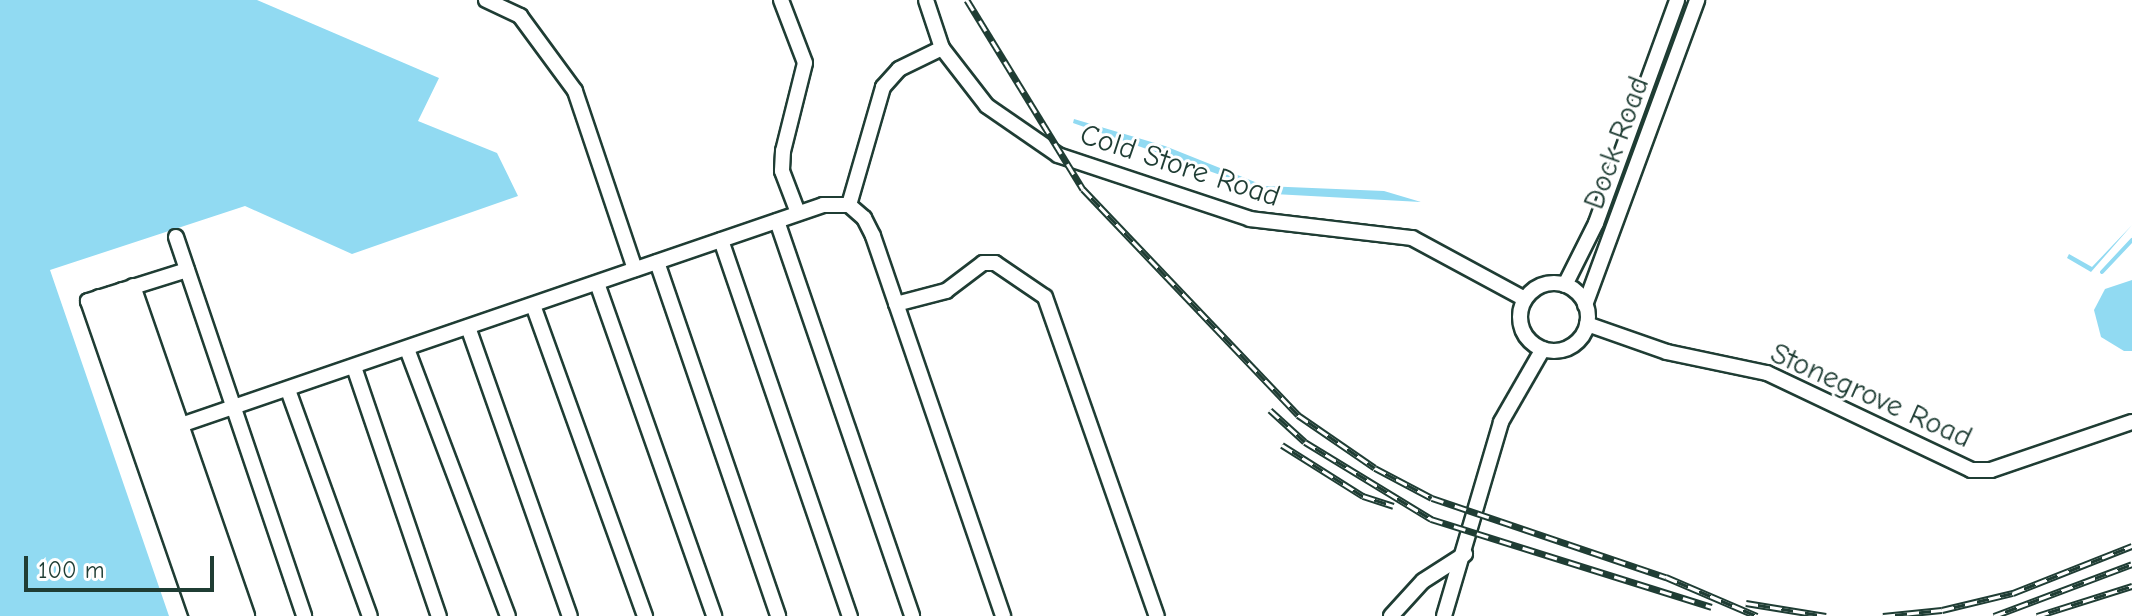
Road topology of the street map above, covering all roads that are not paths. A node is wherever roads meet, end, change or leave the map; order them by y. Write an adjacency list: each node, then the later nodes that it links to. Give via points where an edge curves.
1 (486, 0): 13 (street, via 520,16 575,91)
2 (781, 0): 8 (street, via 805,63 782,171)
3 (926, 0): 6 (street, Cold Store Road)
4 (1677, 0): 16 (street, Dock Road, via 1596,223)
5 (1697, 0): 21 (street, Dock Road)
6 (942, 48): 7 (street, via 899,69 883,87); 18 (street, Cold Store Road, via 987,106 1058,155 1250,219 1412,238)
7 (849, 205): 8 (street, via 823,205); 19 (street, via 873,236)
8 (798, 213): 9 (street)
9 (777, 221): 11 (street); 46 (street)
10 (176, 237): 14 (street)
11 (721, 240): 12 (street); 45 (street)
12 (657, 262): 13 (street); 44 (street)
13 (635, 269): 15 (street)
14 (187, 270): 17 (street); 28 (street)
15 (597, 283): 20 (street); 43 (street)
16 (1565, 285): 18 (street, via 1543,285); 21 (street)
17 (116, 292): 30 (street); 30 (street); 30 (street, via 88,301)
18 (1525, 299): 25 (street, via 1520,319 1525,335)
19 (896, 304): 47 (street); 48 (street, via 946,291 983,263 995,263 1045,297)
20 (533, 305): 23 (street); 42 (street)
21 (1585, 305): 22 (street)
22 (1587, 324): 25 (street, via 1572,346); 29 (street, Stonegrove Road, via 1667,352 1767,373 1971,470 1991,470)
23 (468, 327): 24 (street); 41 (street)
24 (407, 349): 26 (street); 40 (street)
25 (1543, 349): 31 (street, via 1501,422)
26 (354, 367): 27 (street); 39 (street)
27 (288, 390): 28 (street); 38 (street)
28 (235, 409): 30 (street); 37 (street)
29 (2132, 422)
30 (159, 433): 32 (street); 33 (street); 34 (street); 35 (street); 36 (street)
31 (1465, 554): 49 (street, via 1423,581); 50 (street)
32 (197, 616)
33 (209, 616)
34 (222, 616)
35 (235, 616)
36 (247, 616)
37 (304, 616)
38 (370, 616)
39 (439, 616)
40 (508, 616)
41 (570, 616)
42 (645, 616)
43 (714, 616)
44 (778, 616)
45 (850, 616)
46 (912, 616)
47 (1003, 616)
48 (1157, 616)
49 (1391, 616)
50 (1444, 616)

